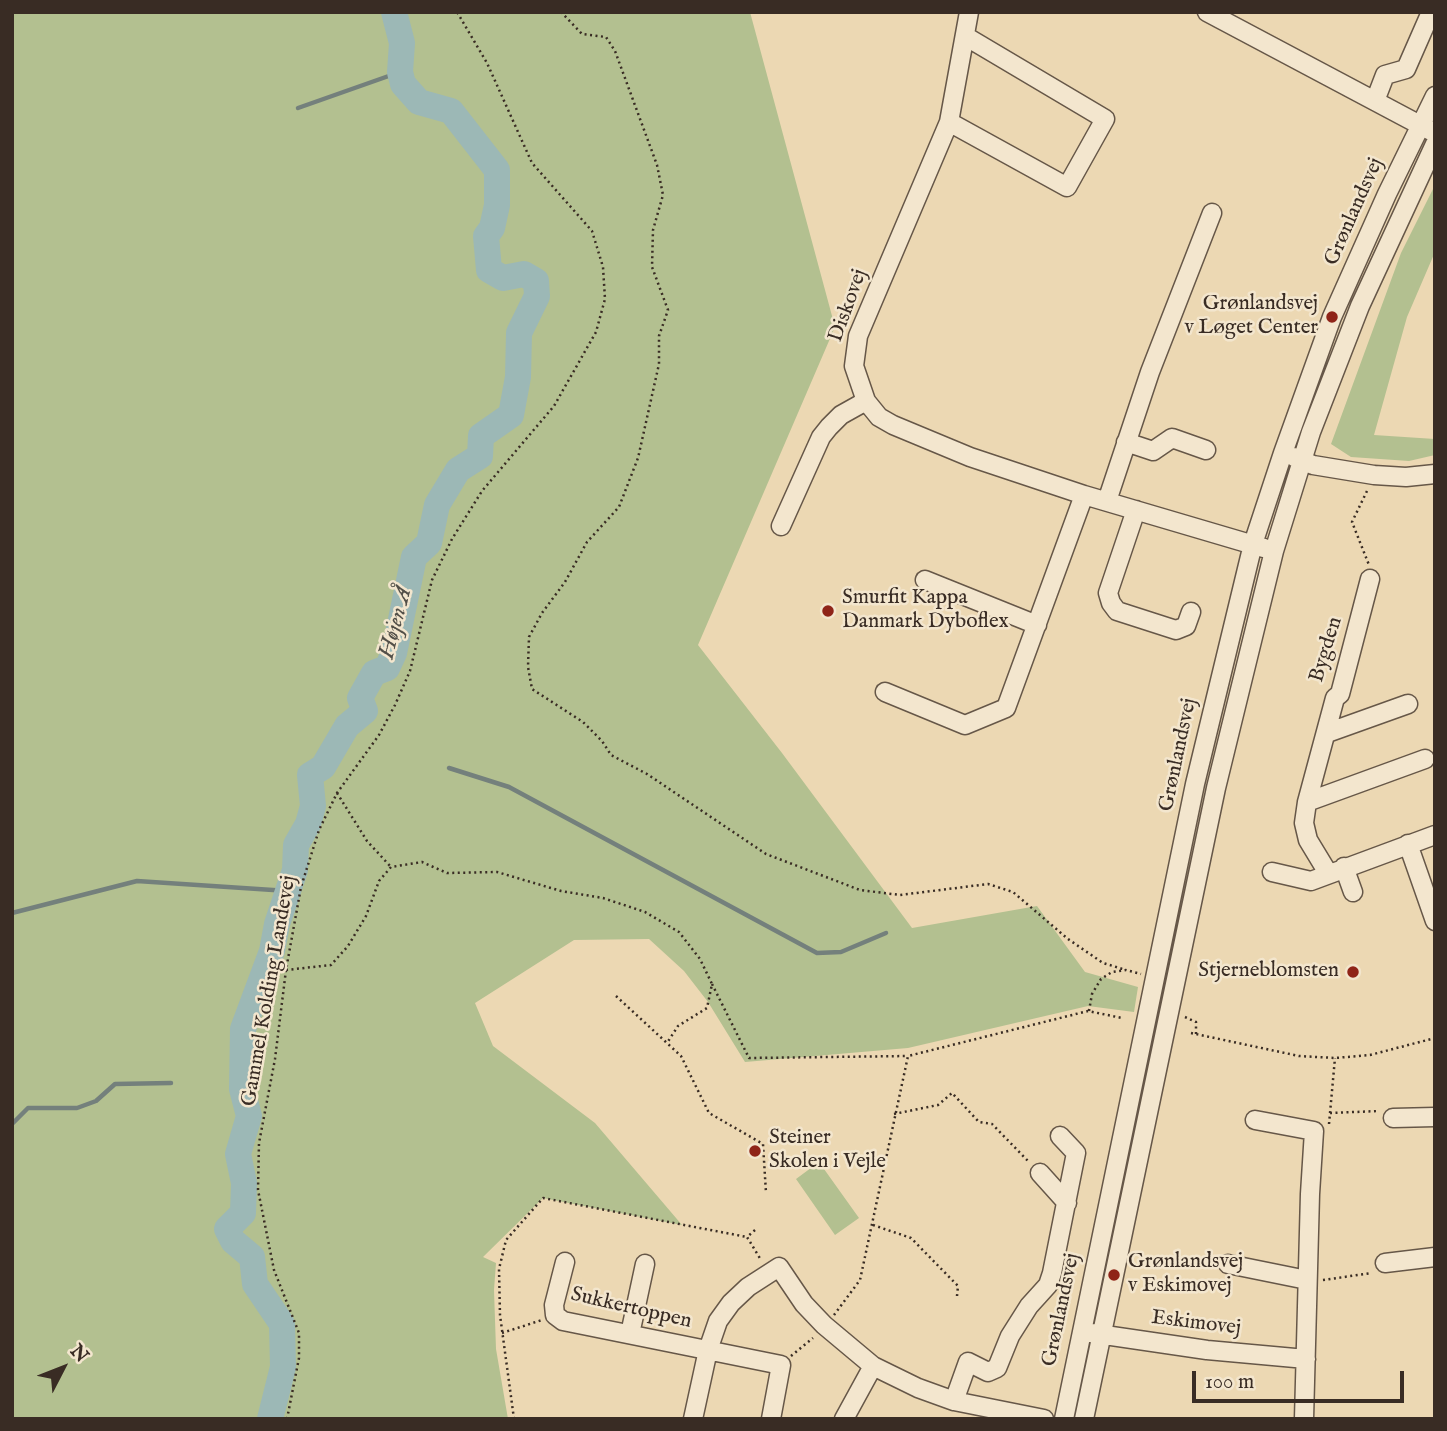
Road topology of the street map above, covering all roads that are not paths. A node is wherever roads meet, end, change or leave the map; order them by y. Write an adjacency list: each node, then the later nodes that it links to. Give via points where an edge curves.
1 (969, 12): 4 (street, Diskovej)
2 (1207, 12): 6 (street)
3 (1431, 12): 6 (street, via 1406,69 1385,75)
4 (965, 36): 7 (street, Diskovej); 7 (street, via 1105,119 1067,187)
5 (1435, 96): 8 (street, Grønlandsvej)
6 (1375, 101): 8 (street)
7 (949, 122): 11 (street, Diskovej, via 858,336 853,366)
8 (1428, 129): 14 (street, Grønlandsvej, via 1332,317)
9 (1435, 144): 15 (street, Grønlandsvej, via 1360,306)
10 (1212, 213): 12 (street)
11 (866, 401): 17 (street, Diskovej, via 893,425 970,457); 20 (street, via 841,415 821,437)
12 (1126, 442): 13 (street, via 1153,452 1172,438); 18 (street)
13 (1206, 450)
14 (1283, 453): 15 (street); 21 (street, Grønlandsvej)
15 (1302, 461): 16 (street, via 1374,475); 22 (street, Grønlandsvej)
16 (1435, 474)
17 (1084, 495): 18 (street, Diskovej); 26 (street)
18 (1107, 501): 19 (street, Diskovej)
19 (1136, 510): 21 (street, Diskovej); 25 (street, via 1108,593 1111,603 1117,611 1176,630 1186,626)
20 (781, 527)
21 (1254, 544): 22 (street, Diskovej); 50 (street, Grønlandsvej, via 1195,784)
22 (1274, 551): 52 (street, Grønlandsvej, via 1233,711)
23 (1370, 579): 29 (street, Bygden)
24 (925, 580): 26 (street)
25 (1191, 612)
26 (1037, 625): 27 (street, via 1006,708 965,725)
27 (885, 692)
28 (1408, 704): 29 (street)
29 (1327, 733): 31 (street, Bygden)
30 (1425, 759): 31 (street)
31 (1307, 802): 34 (street, Bygden, via 1304,823 1308,840)
32 (1435, 835): 33 (street)
33 (1408, 844): 34 (street); 37 (street)
34 (1336, 870): 35 (street, via 1311,880); 36 (street, Bygden)
35 (1272, 872)
36 (1353, 892)
37 (1435, 921)
38 (1435, 1117): 39 (street)
39 (1393, 1118)
40 (1255, 1120): 49 (street, via 1314,1131)
41 (1060, 1136): 43 (street, via 1076,1153)
42 (1040, 1173): 43 (street)
43 (1067, 1203): 56 (street, via 1048,1285 1010,1336 997,1368 988,1372 968,1362)
44 (1435, 1257): 46 (street)
45 (565, 1262): 51 (street, Sukkertoppen, via 555,1315 563,1321)
46 (1385, 1263)
47 (645, 1264): 51 (street)
48 (1227, 1264): 49 (street)
49 (1313, 1280): 54 (street)
50 (1081, 1331): 52 (street, Eskimovej); 61 (street, Grønlandsvej)
51 (630, 1334): 53 (street, Sukkertoppen)
52 (1102, 1335): 54 (street, Eskimovej); 62 (street, Grønlandsvej)
53 (708, 1350): 55 (street, Sukkertoppen, via 718,1321 731,1303 779,1267 804,1304); 57 (street, Sukkertoppen); 58 (street, Sukkertoppen, via 781,1366)
54 (1306, 1359): 63 (street)
55 (873, 1366): 56 (street, Sukkertoppen); 59 (street)
56 (954, 1401): 60 (street, Sukkertoppen)
57 (693, 1419)
58 (771, 1419)
59 (844, 1419)
60 (1044, 1419)
61 (1064, 1419)
62 (1084, 1419)
63 (1304, 1419)

